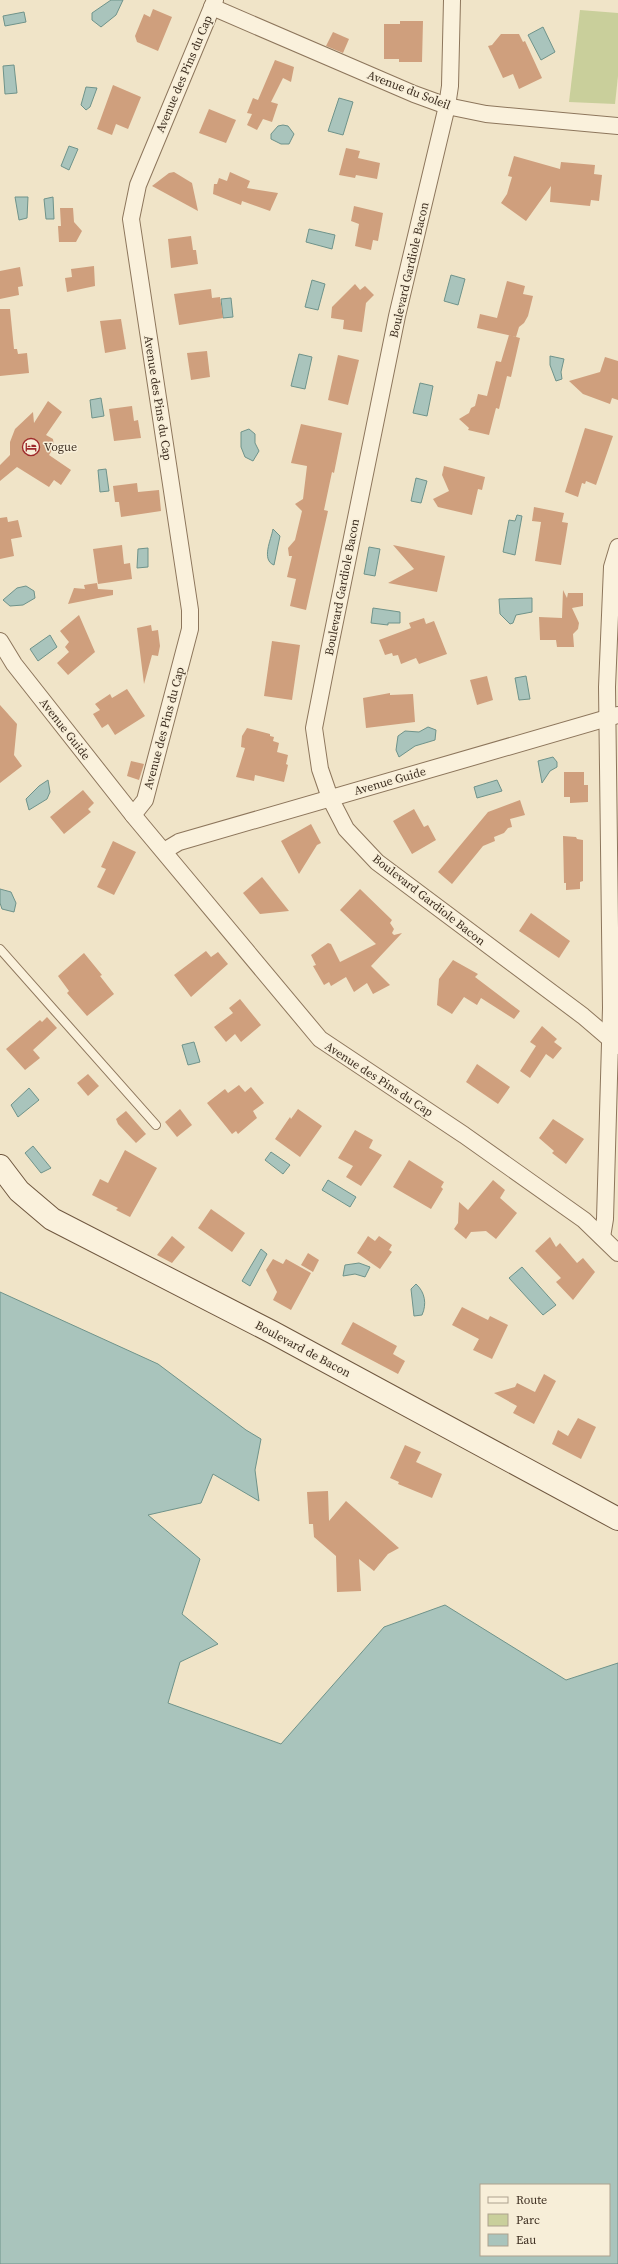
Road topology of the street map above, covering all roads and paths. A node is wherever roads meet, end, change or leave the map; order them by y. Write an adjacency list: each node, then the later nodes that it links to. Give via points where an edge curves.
1 (452, 0): 3 (street, Boulevard Gardiole Bacon)
2 (214, 4): 3 (street, Avenue du Soleil, via 414,94); 9 (street, Avenue des Pins du Cap, via 138,185 131,219 189,602 190,629 145,800)
3 (448, 106): 4 (street, Avenue du Soleil, via 486,114); 8 (street, Boulevard Gardiole Bacon, via 397,316 314,728 320,769)
4 (618, 126)
5 (618, 547): 7 (street, via 612,567 607,687)
6 (0, 641): 9 (street, Avenue Guide, via 14,664)
7 (613, 716): 8 (street, Avenue Guide); 11 (street)
8 (330, 798): 10 (street, Avenue Guide, via 179,842); 13 (street, Boulevard Gardiole Bacon, via 346,829 377,862 583,1016)
9 (134, 816): 10 (street, Avenue des Pins du Cap)
10 (164, 851): 16 (street, Avenue des Pins du Cap, via 320,1040 464,1135 584,1220)
11 (614, 881): 13 (street)
12 (0, 949): 14 (lane)
13 (614, 1043): 16 (street)
14 (156, 1125)
15 (0, 1166): 18 (street, Boulevard de Bacon, via 19,1192 52,1219 272,1332)
16 (602, 1237): 17 (street, Avenue des Pins du Cap)
17 (618, 1252)
18 (618, 1519)

